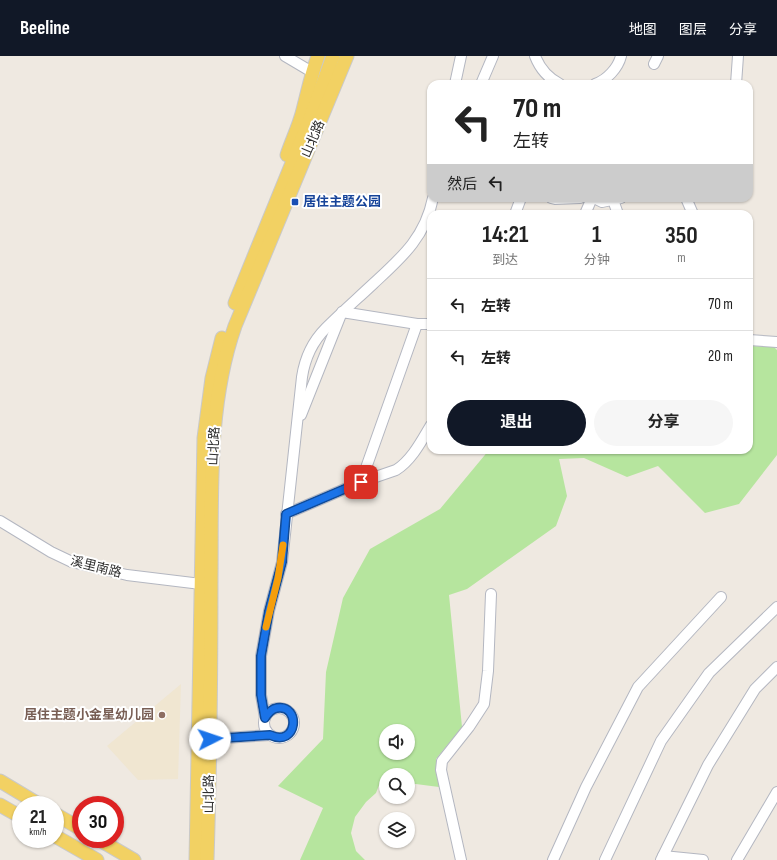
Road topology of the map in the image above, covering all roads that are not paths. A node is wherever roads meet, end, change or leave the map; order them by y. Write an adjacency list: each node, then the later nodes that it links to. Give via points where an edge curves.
1 (285, 56): 10 (street)
2 (318, 56): 10 (main road)
3 (333, 56): 21 (main road, 山北路)
4 (347, 56): 39 (main road, 山北路, via 235,326 223,371 216,407 212,472)
5 (461, 56): 11 (street)
6 (493, 56): 12 (street)
7 (535, 56): 13 (street, via 546,75)
8 (621, 56): 14 (street, via 611,74)
9 (738, 56): 15 (street)
10 (312, 72): 21 (main road, via 303,110)
11 (456, 80)
12 (483, 80)
13 (553, 80)
14 (601, 80)
15 (736, 80)
16 (600, 202): 18 (street)
17 (607, 202): 19 (street)
18 (591, 210)
19 (614, 210)
20 (427, 218): 22 (street, via 407,252)
21 (266, 226): 32 (main road, 山北路, via 223,334 212,378 204,438)
22 (342, 312): 23 (street); 27 (street); 27 (street, via 314,342 306,357)
23 (418, 324): 24 (street); 29 (street)
24 (427, 324)
25 (753, 340): 26 (street)
26 (777, 342)
27 (296, 427): 30 (street)
28 (427, 431): 29 (street, via 401,467)
29 (361, 482): 30 (street)
30 (286, 514): 37 (street, via 282,562 269,611 261,656 261,695)
31 (0, 522): 32 (street, 溪里南路, via 72,562 126,575)
32 (201, 584): 50 (main road, 山北路)
33 (491, 594): 52 (street, via 484,704 442,761 441,770)
34 (721, 597): 53 (street, via 638,687 586,787)
35 (777, 607): 54 (street, via 709,673 661,742)
36 (777, 667): 47 (street, via 755,689 708,765)
37 (265, 718): 38 (street, via 265,727); 38 (street, via 271,710 280,708 292,716 293,726 288,734 280,737)
38 (270, 735): 39 (street)
39 (210, 739): 51 (main road, 山北路)
40 (0, 782): 42 (main road)
41 (777, 792): 56 (street)
42 (24, 796)
43 (0, 805): 44 (main road)
44 (12, 812)
45 (64, 841): 48 (main road)
46 (113, 848): 49 (main road)
47 (662, 858): 55 (street)
48 (97, 860)
49 (134, 860)
50 (196, 860)
51 (207, 860)
52 (461, 860)
53 (552, 860)
54 (605, 860)
55 (703, 860)
56 (737, 860)

